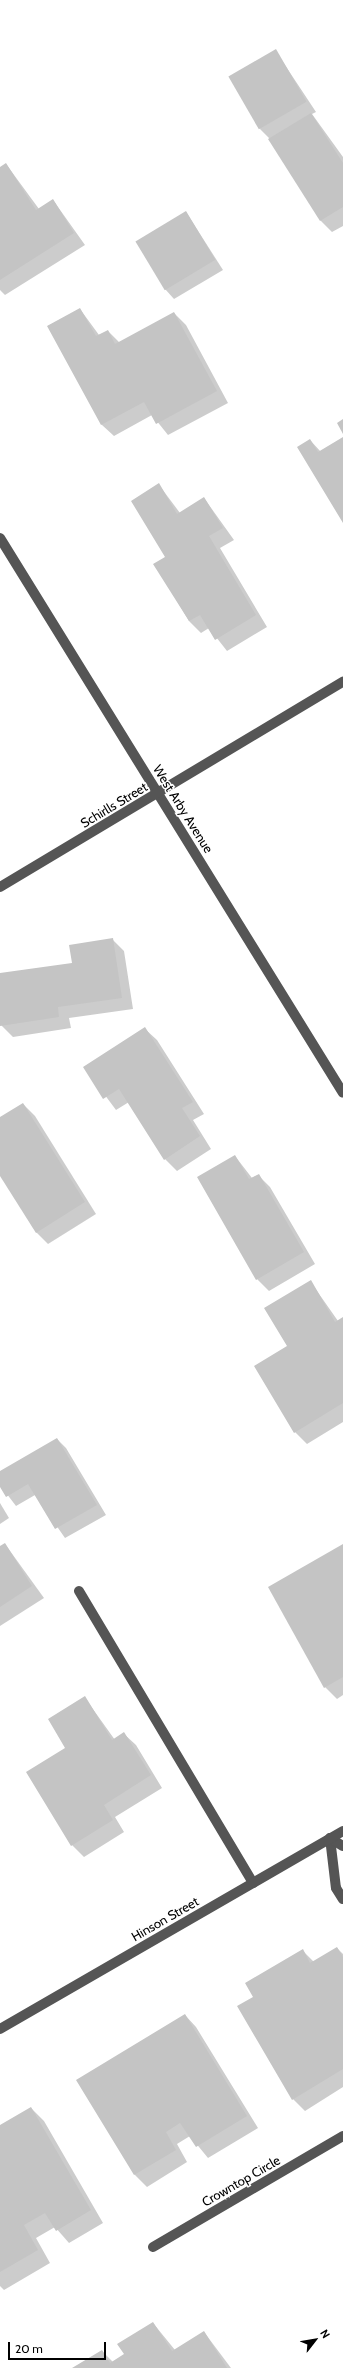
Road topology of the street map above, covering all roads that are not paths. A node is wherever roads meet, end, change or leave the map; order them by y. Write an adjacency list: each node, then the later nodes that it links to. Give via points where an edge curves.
1 (0, 538): 3 (street, West Arby Avenue)
2 (343, 682): 3 (street, Schirlls Street)
3 (158, 794): 4 (street, Schirlls Street); 5 (street, West Arby Avenue)
4 (0, 887)
5 (343, 1093)
6 (79, 1591): 10 (street)
7 (343, 1830): 8 (street, Hinson Street)
8 (330, 1838): 9 (street); 10 (street, Hinson Street); 11 (street, via 336,1888)
9 (343, 1846)
10 (253, 1883): 12 (street, Hinson Street)
11 (343, 1899)
12 (0, 2029)
13 (343, 2136): 14 (street, Crowntop Circle)
14 (153, 2247)

